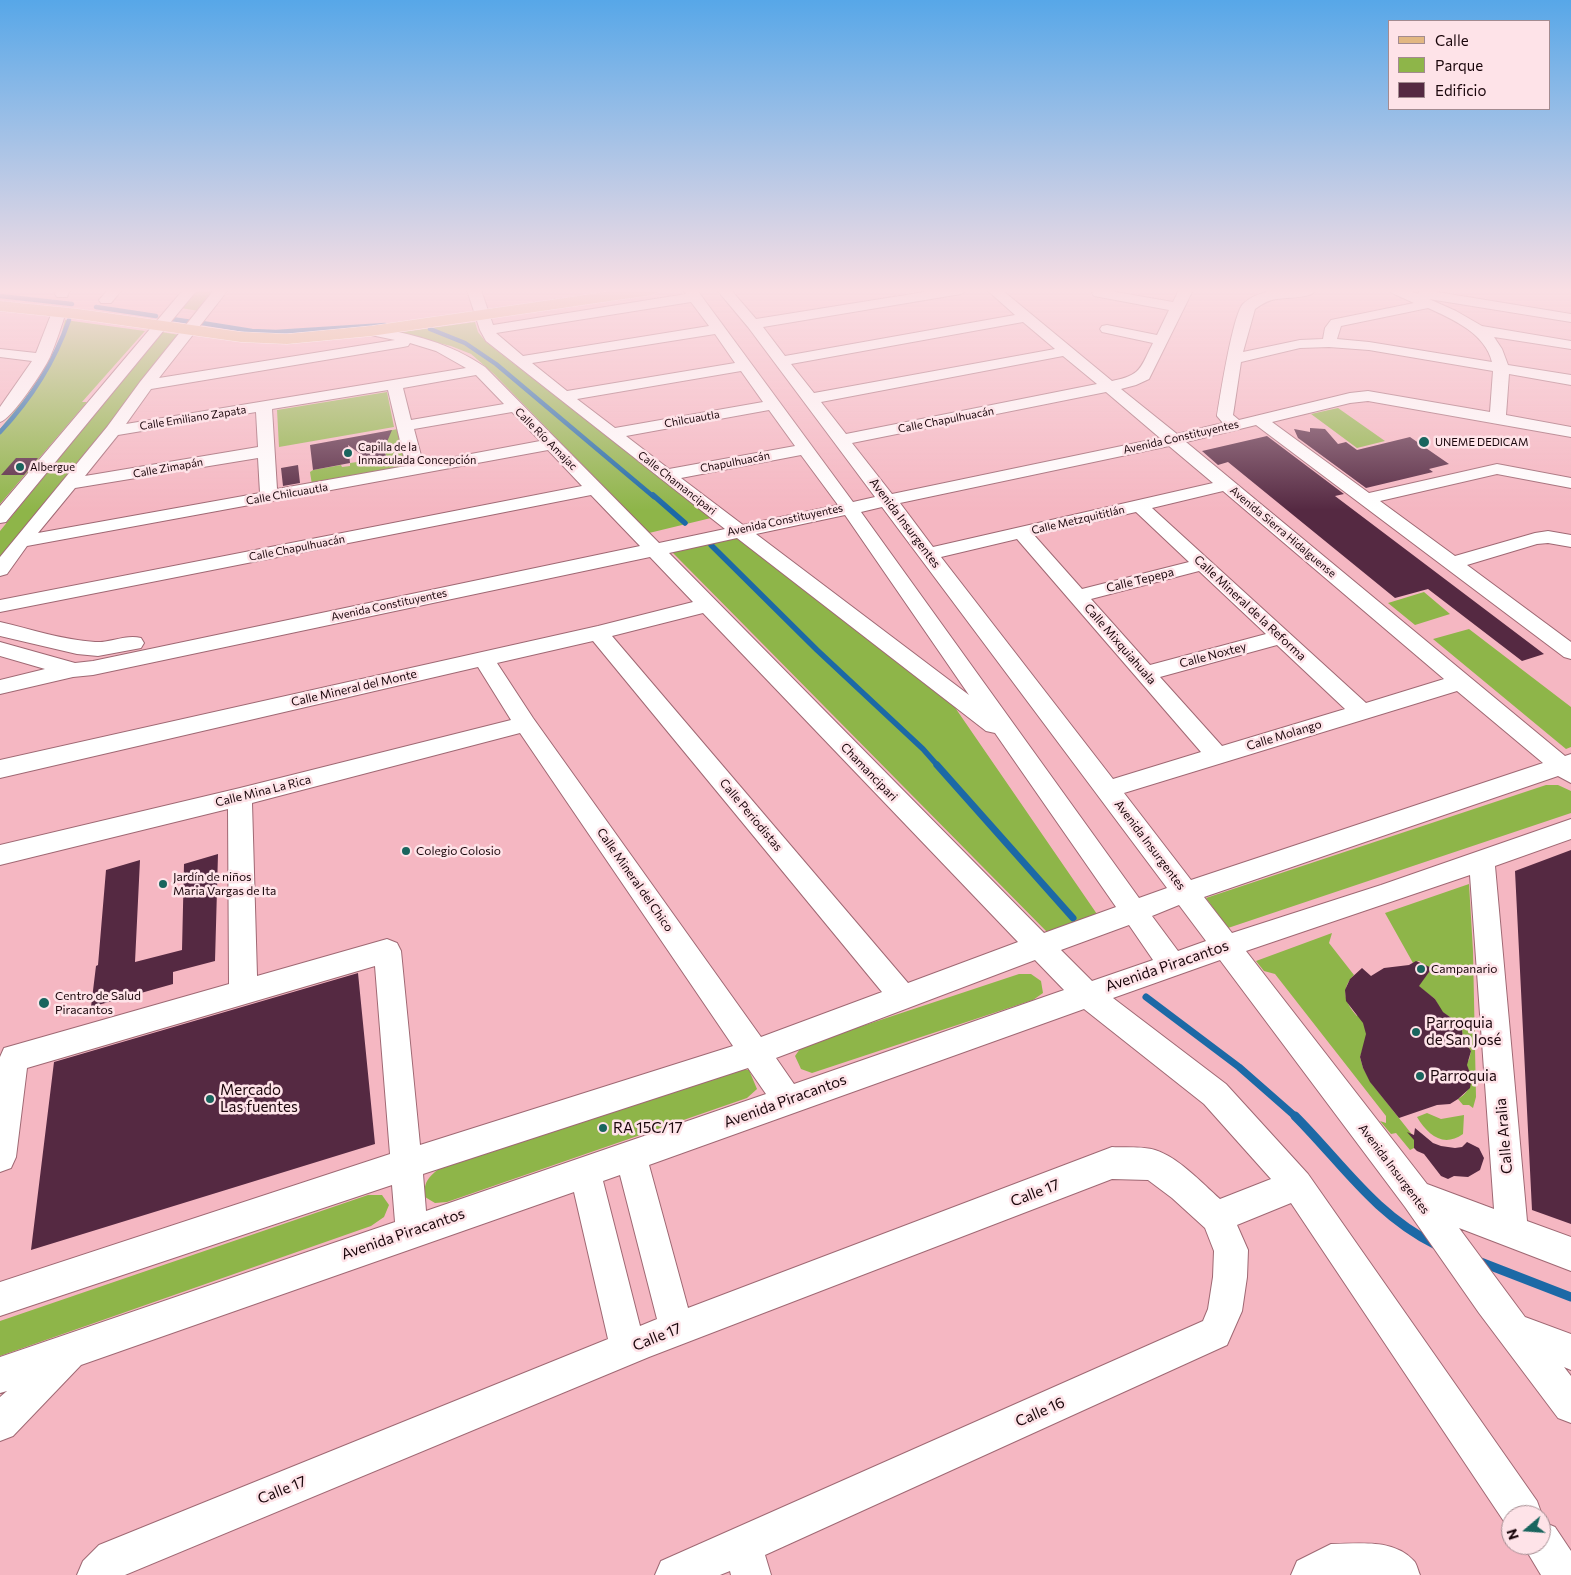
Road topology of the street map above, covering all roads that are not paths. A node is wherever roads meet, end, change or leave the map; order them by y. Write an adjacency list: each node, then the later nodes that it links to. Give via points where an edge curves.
1 (38, 364): 24 (street)
2 (129, 364): 53 (street)
3 (163, 364): 20 (street)
4 (277, 364): 20 (street)
5 (471, 364): 17 (street, Calle Río Amajac)
6 (522, 364): 22 (street, Calle Chamancipari)
7 (742, 364): 15 (street)
8 (783, 364): 23 (street, Avenida Insurgentes)
9 (999, 364): 23 (street)
10 (1082, 364): 21 (street, Avenida Sierra Hidalguense)
11 (1150, 364): 21 (street, Calle Chapulhuacán, via 1144,376)
12 (1234, 364): 30 (street)
13 (1478, 364): 16 (street)
14 (1499, 364): 16 (street)
15 (744, 366): 22 (street); 25 (street)
16 (1500, 367): 18 (street); 28 (street)
17 (480, 370): 19 (street, Calle Emiliano Zapata); 27 (street, Calle Río Amajac)
18 (1571, 380)
19 (394, 384): 26 (street, Calle Emiliano Zapata); 33 (street)
20 (146, 385): 34 (street)
21 (1111, 387): 37 (street, Avenida Sierra Hidalguense); 38 (street, Calle Chapulhuacán)
22 (564, 396): 36 (street, Calle Chamancipari)
23 (809, 399): 38 (street, Avenida Insurgentes)
24 (6, 404): 29 (street)
25 (772, 405): 36 (street, Chilcuautla); 40 (street)
26 (264, 406): 34 (street, Calle Emiliano Zapata); 41 (street)
27 (514, 407): 33 (street); 39 (street, Calle Río Amajac)
28 (1498, 414): 30 (street, Avenida Constituyentes, via 1391,390 1350,388); 31 (street, Avenida Constituyentes, via 1368,396); 32 (street, Avenida Constituyentes); 35 (street, Avenida Constituyentes)
29 (0, 417)
30 (1230, 420): 31 (street, Avenida Constituyentes); 37 (street, Avenida Constituyentes)
31 (1258, 420): 50 (street)
32 (1571, 423)
33 (405, 426): 42 (street)
34 (113, 431): 45 (street)
35 (1571, 432)
36 (612, 434): 43 (street, Calle Chamancipari)
37 (1169, 435): 46 (street, Avenida Sierra Hidalguense); 48 (street, Avenida Constituyentes)
38 (841, 440): 48 (street, Avenida Insurgentes)
39 (552, 444): 42 (street, Calle Chilcuautla); 47 (street, Calle Río Amajac)
40 (804, 449): 43 (street, Chapulhuacán); 51 (street)
41 (267, 451): 45 (street, Calle Zimapán); 49 (street)
42 (416, 470): 49 (street, Calle Chilcuautla)
43 (666, 475): 54 (street, Calle Chamancipari)
44 (1571, 483): 50 (street, via 1497,470)
45 (70, 484): 57 (street)
46 (1227, 485): 52 (street, Calle Metzquititlán); 77 (street, Avenida Sierra Hidalguense)
47 (595, 489): 58 (street, Calle Río Amajac); 66 (street, Calle Chapulhuacán)
48 (882, 493): 51 (street, Avenida Constituyentes); 59 (street, Avenida Insurgentes)
49 (269, 497): 57 (street, Calle Chilcuautla)
50 (1367, 499): 60 (street)
51 (844, 501): 54 (street, Avenida Constituyentes); 81 (street)
52 (1139, 505): 55 (street, Calle Metzquititlán); 61 (street, Calle Mineral de la Reforma)
53 (0, 518)
54 (731, 525): 58 (street, Avenida Constituyentes); 81 (street, Calle Chamancipari)
55 (1022, 532): 59 (street, Calle Metzquititlán); 63 (street, Calle Mixquiahuala)
56 (1571, 541): 60 (street, via 1548,537 1535,539)
57 (21, 542): 62 (street)
58 (648, 543): 64 (street, Avenida Constituyentes); 65 (street, Chamancipari)
59 (929, 554): 85 (street, Avenida Insurgentes)
60 (1452, 562): 70 (street)
61 (1202, 564): 63 (street, Calle Tepepa); 71 (street, Calle Mineral de la Reforma)
62 (0, 570)
63 (1078, 596): 76 (street, Calle Mixquiahuala)
64 (363, 603): 67 (street, Avenida Constituyentes, via 98,649); 75 (street, Avenida Constituyentes)
65 (708, 605): 69 (street, Calle Mineral del Monte); 93 (street, Chamancipari)
66 (0, 606)
67 (0, 629)
68 (1571, 629): 70 (street)
69 (598, 633): 74 (street, Calle Mineral del Monte); 97 (street, Calle Periodistas)
70 (1550, 636): 73 (street)
71 (1282, 637): 76 (street, Calle Noxtey); 79 (street, Calle Mineral de la Reforma)
72 (0, 649): 75 (street, Avenida Constituyentes)
73 (1571, 652)
74 (483, 659): 80 (street, Calle Mineral del Chico); 84 (street, Calle Mineral del Monte)
75 (76, 670): 78 (street)
76 (1145, 674): 82 (street, Calle Mixquiahuala)
77 (1461, 682): 79 (street, Calle Molango); 83 (street, Avenida Sierra Hidalguense)
78 (0, 686)
79 (1362, 712): 82 (street, Calle Molango)
80 (525, 724): 86 (street, Calle Mina La Rica); 98 (street, Calle Mineral del Chico)
81 (1014, 740): 91 (street)
82 (1217, 756): 85 (street, Calle Molango)
83 (1568, 768): 90 (street)
84 (0, 769)
85 (1108, 789): 90 (street, Avenida Insurgentes)
86 (240, 797): 88 (street, Calle Mina La Rica); 95 (street)
87 (1571, 829): 89 (street, Avenida Piracantos)
88 (0, 855)
89 (1482, 861): 92 (street, Avenida Piracantos); 108 (street, Calle Aralia)
90 (1186, 892): 91 (street); 92 (street, Avenida Insurgentes)
91 (1134, 911): 93 (street); 94 (street)
92 (1226, 946): 94 (street, Avenida Piracantos); 105 (street, Avenida Insurgentes)
93 (1039, 948): 96 (street, Chamancipari); 97 (street)
94 (1172, 965): 96 (street, Avenida Piracantos)
95 (243, 993): 101 (street, via 14,1058); 102 (street, via 387,951)
96 (1086, 994): 99 (street, Avenida Piracantos); 104 (street, via 1215,1094)
97 (904, 998): 98 (street)
98 (756, 1052): 99 (street, Calle Mineral del Chico); 102 (street)
99 (788, 1100): 100 (street, Avenida Piracantos)
100 (631, 1156): 103 (street, Avenida Piracantos); 111 (street)
101 (0, 1157)
102 (406, 1164): 107 (street); 110 (street)
103 (586, 1172): 107 (street, Avenida Piracantos); 113 (street)
104 (1297, 1185): 106 (street); 119 (street)
105 (1423, 1206): 108 (street); 112 (street, Avenida Insurgentes)
106 (1216, 1217): 111 (street, Calle 17, via 1153,1165 1112,1163); 121 (street, Calle 16, via 1231,1250 1225,1311 1215,1333)
107 (412, 1231): 114 (street, Avenida Piracantos)
108 (1512, 1232): 109 (street)
109 (1571, 1254)
110 (0, 1299)
111 (678, 1329): 113 (street, Calle 17)
112 (1513, 1330): 115 (street); 117 (street, Avenida Insurgentes)
113 (628, 1349): 122 (street, Calle 17, via 112,1560)
114 (71, 1351): 116 (street, Avenida Piracantos); 118 (street)
115 (1571, 1352)
116 (0, 1375)
117 (1571, 1405)
118 (0, 1423)
119 (1516, 1505)
120 (1550, 1555): 126 (street)
121 (746, 1560): 123 (street, Calle 16)
122 (97, 1575)
123 (676, 1575)
124 (1310, 1575): 125 (street, via 1331,1564 1383,1564)
125 (1400, 1575)
126 (1564, 1575)

